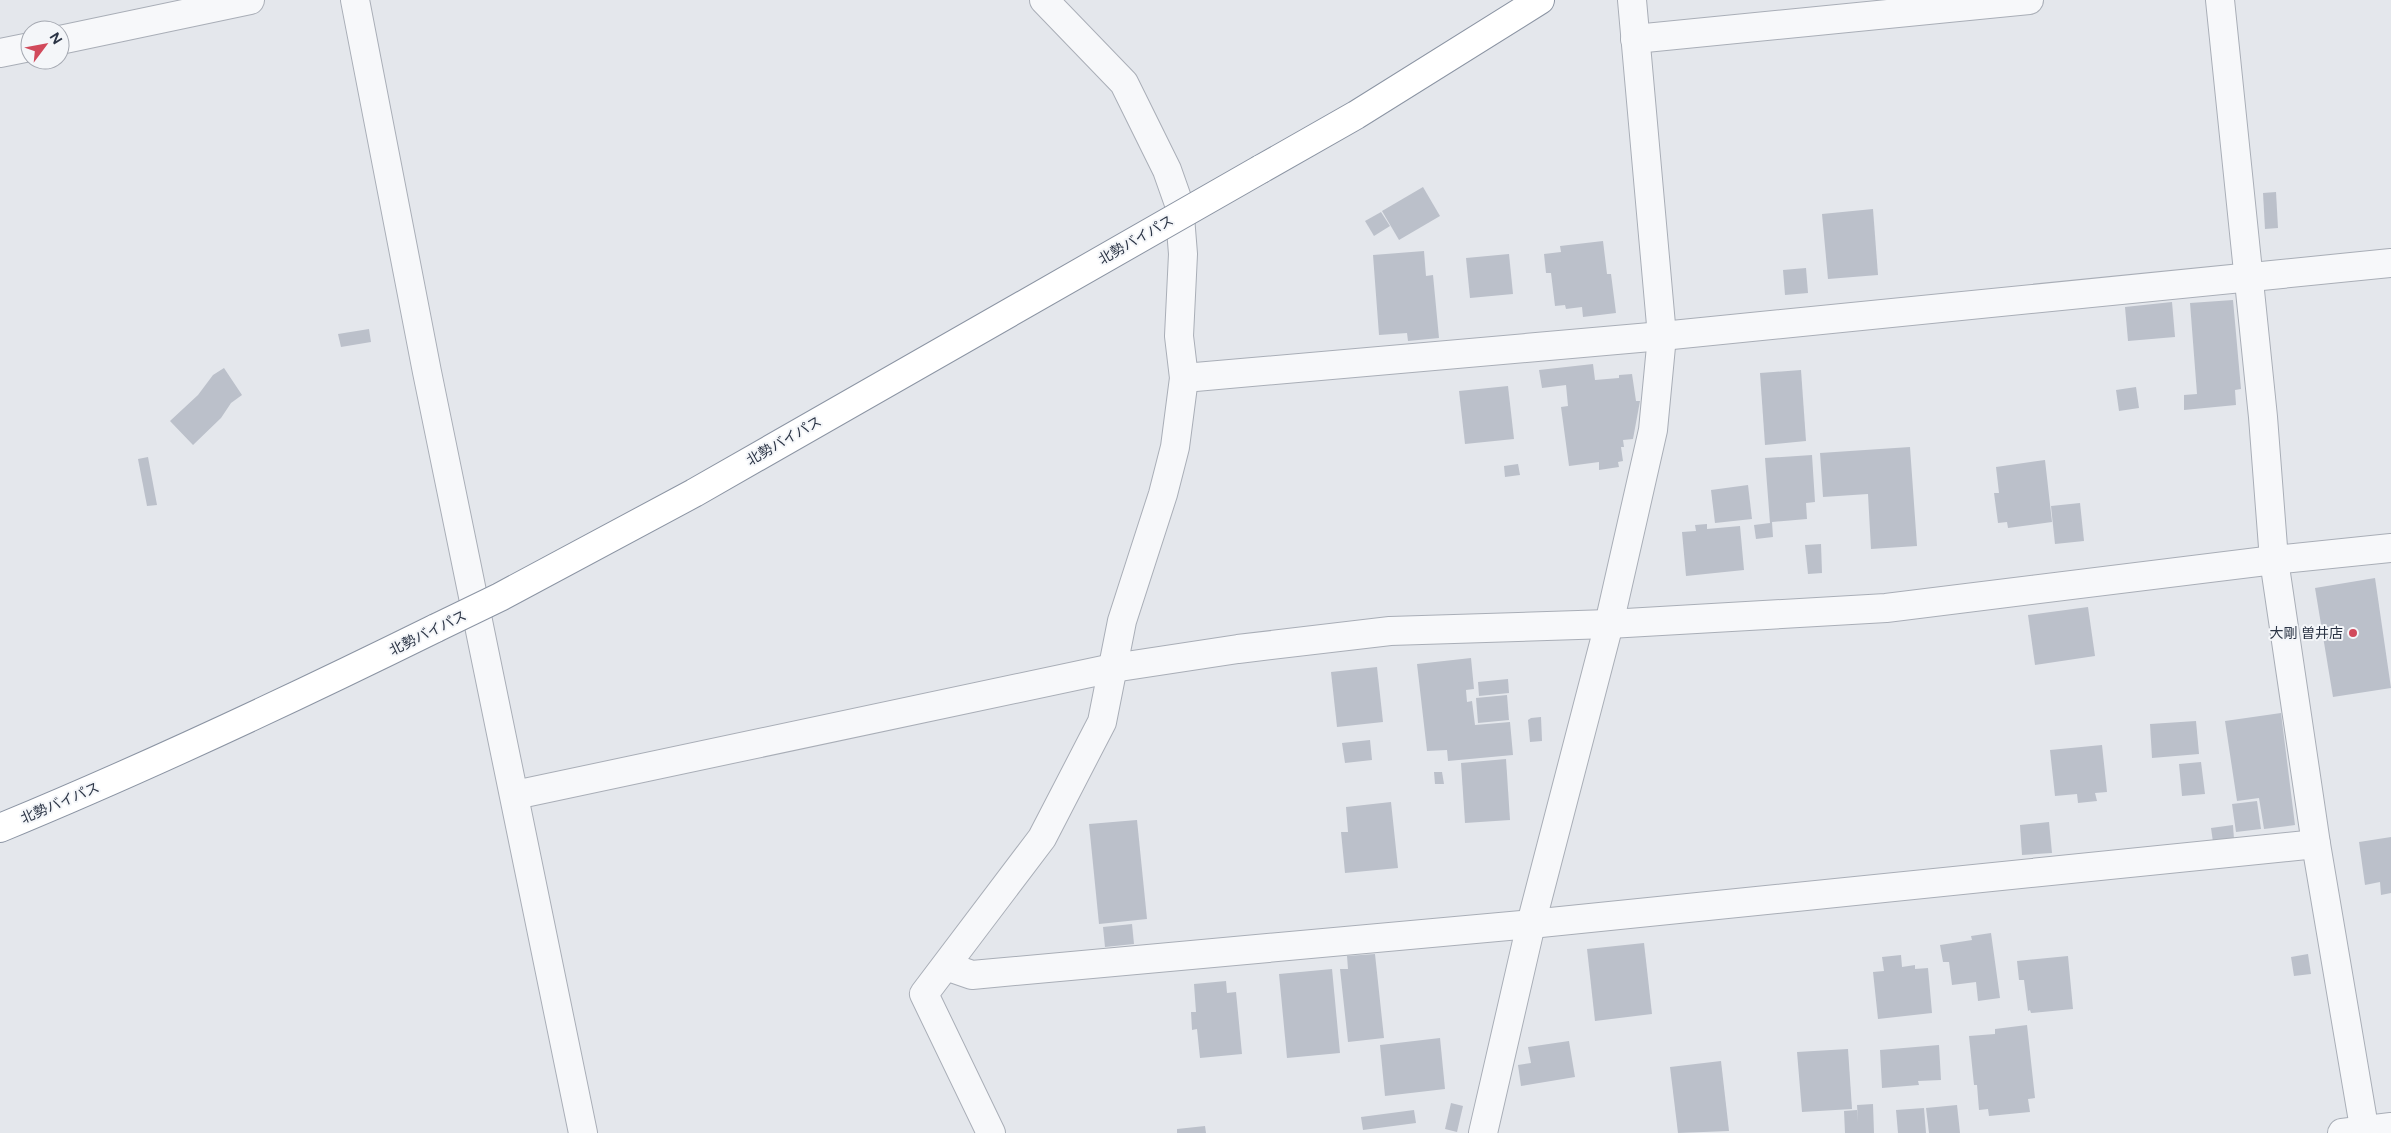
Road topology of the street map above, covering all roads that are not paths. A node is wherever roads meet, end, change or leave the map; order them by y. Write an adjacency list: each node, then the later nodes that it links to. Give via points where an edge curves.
1 (250, 0): 8 (street)
2 (355, 0): 20 (street, via 427,372)
3 (1044, 0): 15 (street, via 1124,83 1179,204 1183,254 1179,336)
4 (1540, 0): 21 (highway, 北勢バイパス, bridge, via 1356,115 694,492 500,597 282,704 91,791)
5 (1632, 0): 9 (street)
6 (2029, 0): 9 (street)
7 (2220, 0): 13 (street)
8 (70, 38)
9 (1635, 39): 14 (street)
10 (20, 49): 11 (street)
11 (0, 53)
12 (2391, 263): 13 (street)
13 (2249, 278): 14 (street); 17 (street)
14 (1662, 336): 15 (street); 18 (street, via 1653,430)
15 (1184, 378): 19 (street, via 1175,447 1164,494 1122,621)
16 (2391, 548): 17 (street)
17 (2274, 560): 18 (street, via 1886,608); 22 (street)
18 (1609, 624): 19 (street, via 1390,631); 23 (street)
19 (1113, 668): 20 (street); 24 (street, via 1102,722 1042,838)
20 (515, 795): 27 (street)
21 (0, 828)
22 (2316, 844): 23 (street); 26 (street)
23 (1531, 924): 24 (street, via 972,974); 29 (street)
24 (946, 966): 28 (street, via 924,994)
25 (2391, 1127): 26 (street)
26 (2357, 1132)
27 (583, 1133)
28 (991, 1133)
29 (1483, 1133)

